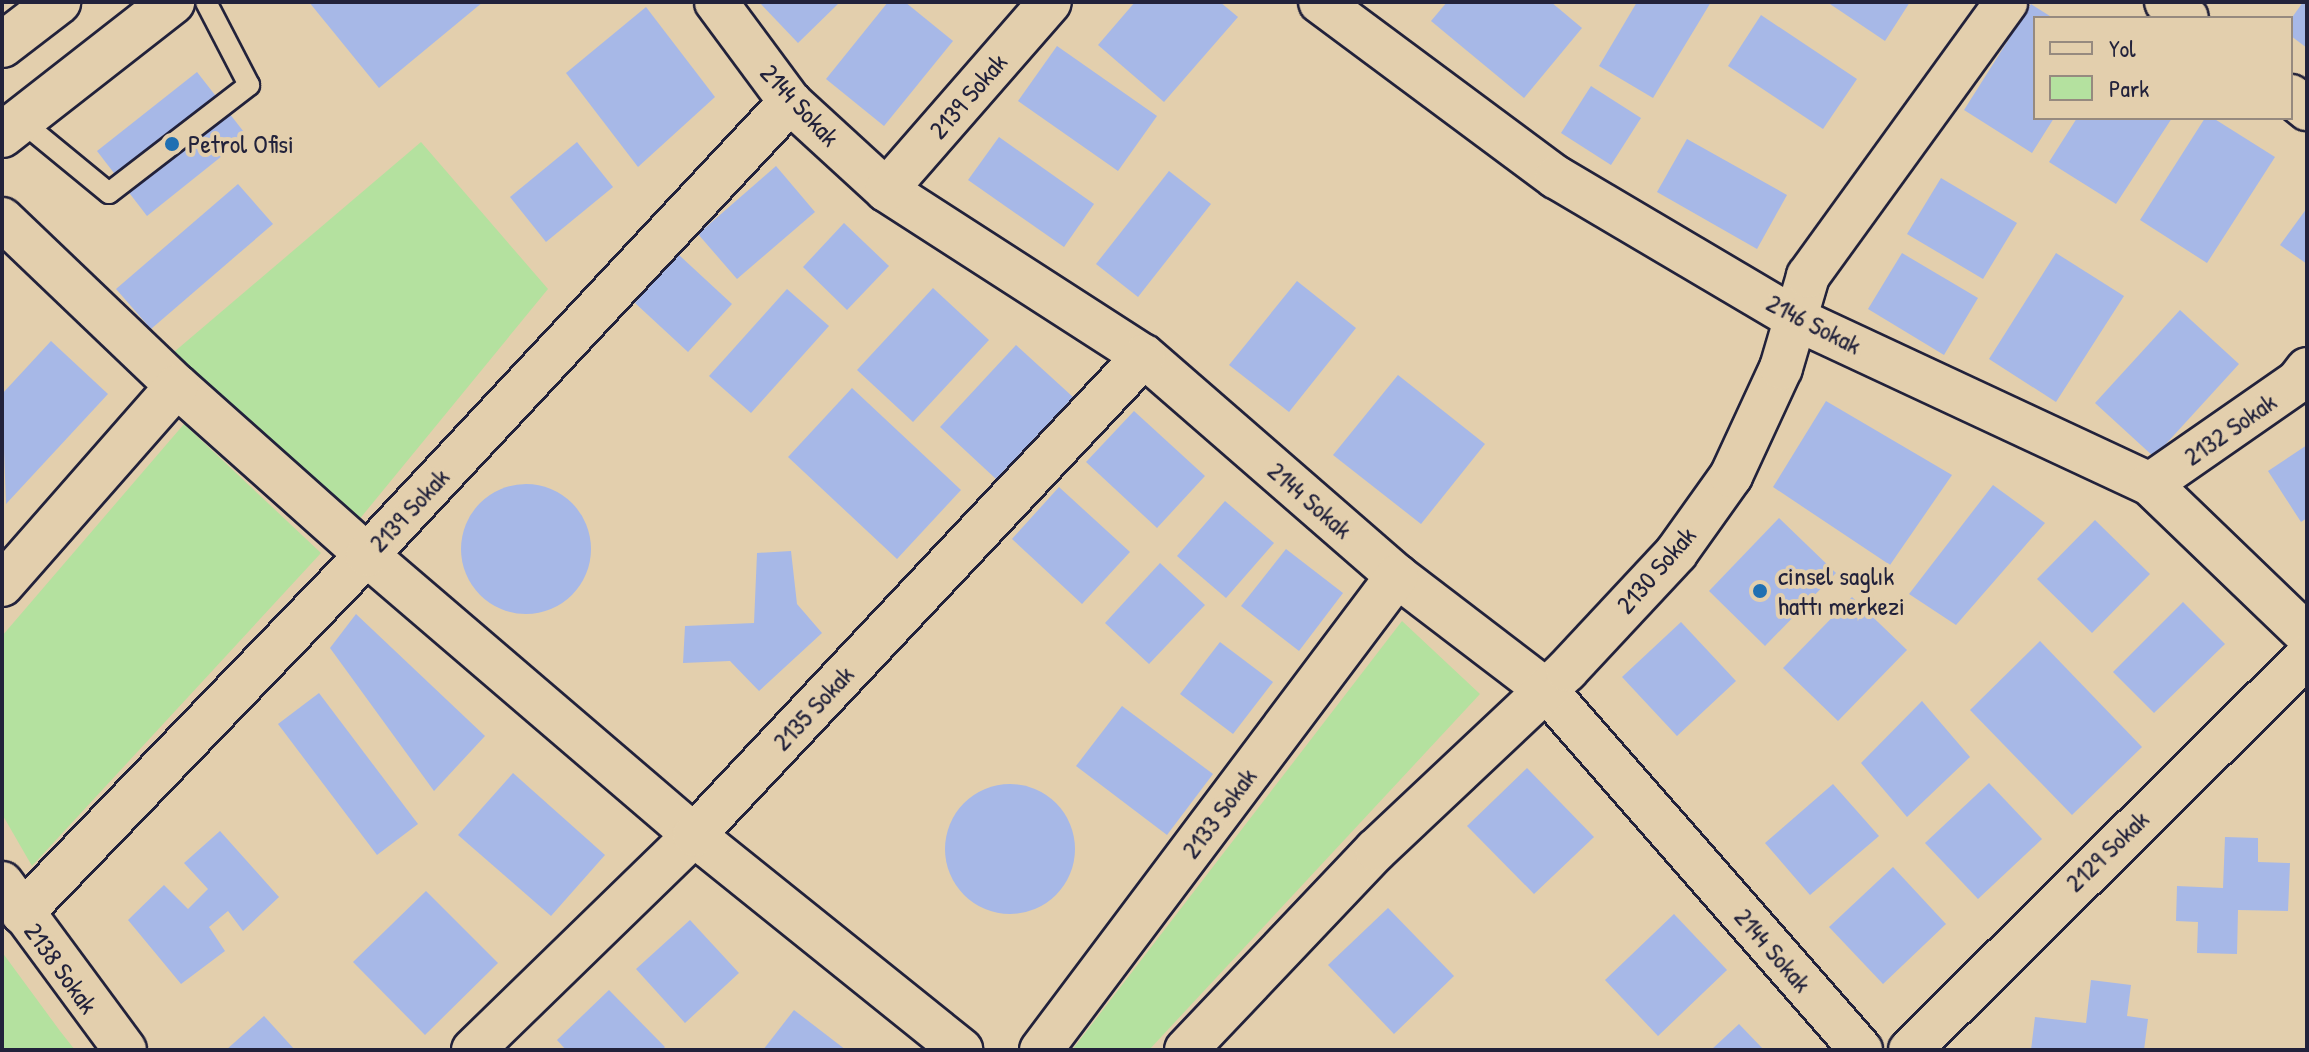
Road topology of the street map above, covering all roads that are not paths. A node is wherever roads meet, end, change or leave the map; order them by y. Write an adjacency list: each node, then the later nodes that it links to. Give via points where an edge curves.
1 (58, 2): 10 (main road)
2 (172, 2): 12 (main road)
3 (206, 2): 12 (lane, via 249,85 109,193)
4 (716, 2): 11 (street, 2144 Sokak)
5 (1050, 2): 13 (street, 2139 Sokak)
6 (1320, 2): 15 (street, 2146 Sokak, via 1556,177)
7 (2006, 2): 15 (street, 2130 Sokak, via 1808,276)
8 (2166, 2): 9 (street)
9 (2184, 16)
10 (2, 45)
11 (790, 102): 13 (street, 2144 Sokak); 20 (street, 2139 Sokak)
12 (11, 128)
13 (886, 190): 16 (street, 2144 Sokak)
14 (2, 219): 18 (street)
15 (1796, 319): 19 (street, 2146 Sokak); 25 (street, 2130 Sokak, via 1781,368 1731,476 1676,553)
16 (1144, 356): 21 (street, 2144 Sokak); 26 (street, 2135 Sokak)
17 (2307, 369): 19 (street, 2132 Sokak, via 2298,381)
18 (177, 386): 20 (street); 22 (street)
19 (2150, 484): 23 (street, 2146 Sokak)
20 (367, 555): 26 (street); 27 (street, 2139 Sokak)
21 (1397, 576): 25 (street, 2144 Sokak); 31 (street, 2133 Sokak)
22 (2, 585)
23 (2307, 635)
24 (2307, 656): 34 (street, 2129 Sokak)
25 (1546, 690): 32 (street, 2130 Sokak, via 1376,850); 33 (street, 2144 Sokak)
26 (694, 835): 29 (street, 2135 Sokak); 30 (street)
27 (12, 898): 28 (street, 2138 Sokak)
28 (125, 1050)
29 (473, 1050)
30 (961, 1050)
31 (1041, 1050)
32 (1186, 1050)
33 (1861, 1050)
34 (1910, 1050)

